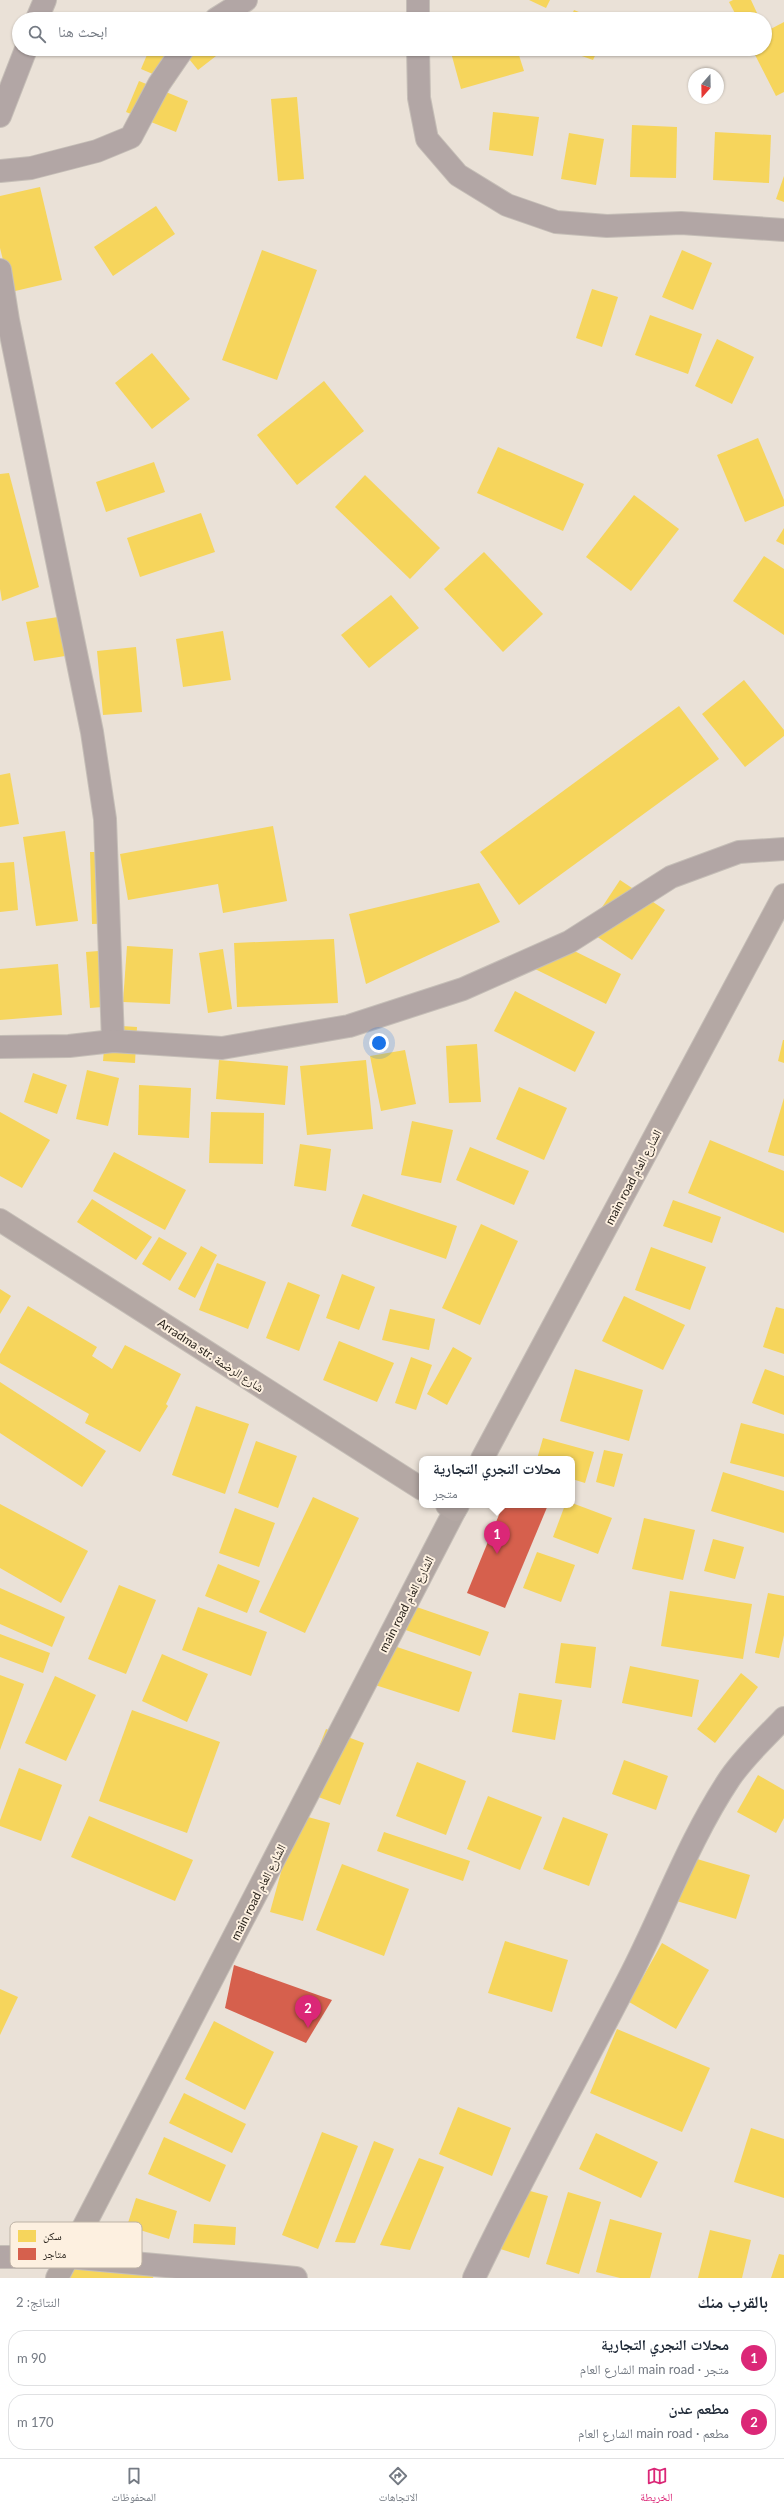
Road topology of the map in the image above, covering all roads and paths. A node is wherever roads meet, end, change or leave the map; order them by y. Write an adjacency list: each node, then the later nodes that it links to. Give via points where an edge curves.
1 (45, 0): 4 (street)
2 (246, 0): 5 (street)
3 (418, 0): 6 (street)
4 (40, 12)
5 (227, 12)
6 (418, 12)
7 (23, 56): 10 (street)
8 (178, 56): 11 (street, via 159,84 131,137 97,151 31,168)
9 (418, 56): 12 (street, via 419,98 427,139 458,175 507,204 556,222 607,226 681,223)
10 (0, 116)
11 (0, 171)
12 (784, 230)
13 (0, 270): 16 (street, via 92,732 104,811)
14 (784, 849): 16 (street, via 739,852 671,876 569,942 463,989 349,1026 222,1048)
15 (784, 895): 19 (main road, main road الشارع العام)
16 (113, 1041): 17 (street, via 69,1046)
17 (0, 1047)
18 (0, 1220): 20 (main road, Arradma str. شارع الرضمة)
19 (484, 1456)
20 (419, 1487)
21 (452, 1508): 23 (main road, main road الشارع العام)
22 (784, 1718): 30 (street, via 750,1752 734,1773 694,1839 629,1978 512,2197)
23 (86, 2222)
24 (0, 2256): 25 (street)
25 (10, 2256)
26 (142, 2264): 29 (street)
27 (62, 2268): 28 (main road, main road الشارع العام)
28 (57, 2278)
29 (296, 2278)
30 (474, 2278)

